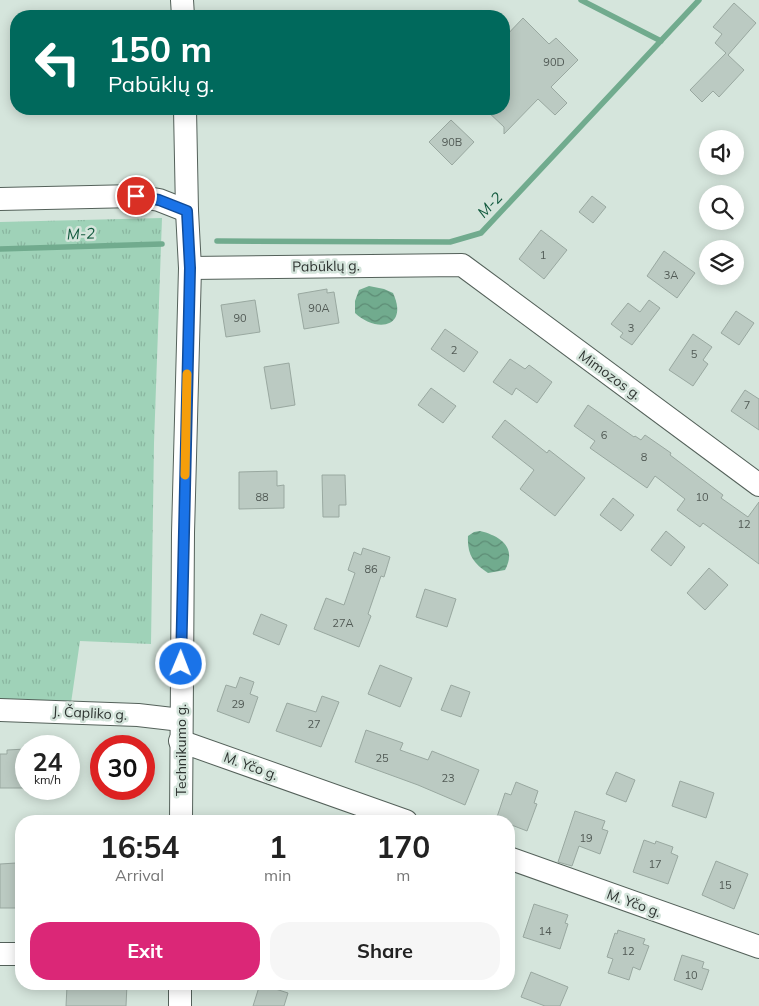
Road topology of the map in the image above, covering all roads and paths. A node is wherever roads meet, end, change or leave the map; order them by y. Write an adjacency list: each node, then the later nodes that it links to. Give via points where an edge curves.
1 (185, 115): 3 (street, Technikumo g.)
2 (0, 199): 3 (street, via 136,196 159,200)
3 (187, 211): 5 (street, Technikumo g.)
4 (462, 265): 5 (street, Pabūklų g.); 6 (street, Mimozos g.)
5 (190, 268): 8 (street, Technikumo g.)
6 (759, 485)
7 (0, 710): 8 (street, J. Čapliko g., via 138,715)
8 (181, 731): 9 (street, Technikumo g.); 10 (street, M. Yčo g.)
9 (181, 815)
10 (391, 815)
11 (515, 860): 12 (street, M. Yčo g.)
12 (759, 947)
13 (0, 954): 14 (street)
14 (15, 954)
15 (180, 990): 16 (street)
16 (180, 1006)

